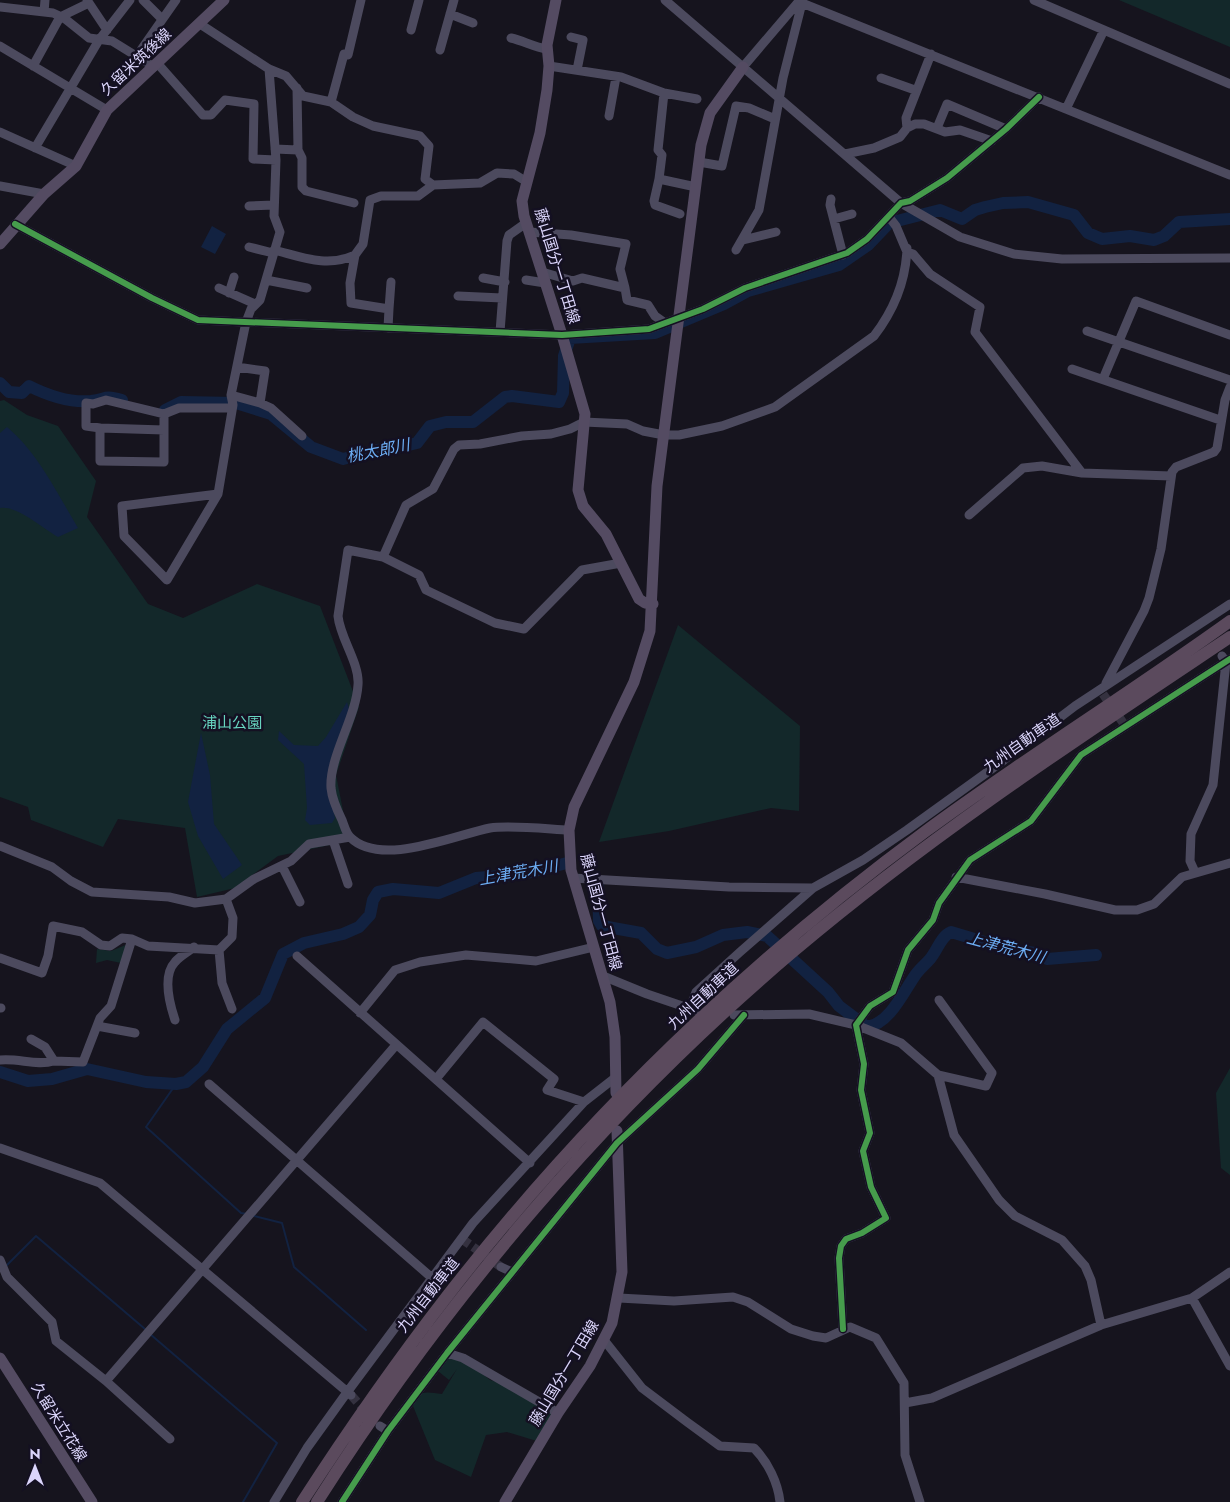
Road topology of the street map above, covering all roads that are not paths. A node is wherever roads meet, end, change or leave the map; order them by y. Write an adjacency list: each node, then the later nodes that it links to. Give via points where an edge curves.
1 (45, 0): 15 (street)
2 (130, 0): 21 (street)
3 (143, 0): 18 (street)
4 (176, 0): 18 (street)
5 (224, 0): 20 (main road, 久留米筑後線)
6 (361, 0): 48 (street)
7 (419, 0): 22 (street)
8 (454, 0): 16 (street)
9 (556, 0): 28 (main road, 藤山国分一丁田線)
10 (665, 0): 35 (street)
11 (1034, 0): 23 (street)
12 (801, 1): 30 (street); 35 (street); 46 (street)
13 (88, 2): 17 (street); 21 (street)
14 (0, 8): 15 (street)
15 (44, 12): 17 (street)
16 (450, 14): 19 (street); 29 (street)
17 (60, 16): 26 (street, via 89,38); 32 (street)
18 (162, 19): 31 (street)
19 (472, 23)
20 (200, 24): 33 (main road, 久留米筑後線); 36 (street)
21 (107, 30): 26 (street)
22 (411, 30)
23 (1104, 30): 40 (street); 49 (street)
24 (571, 37): 37 (street, via 583,40)
25 (511, 38): 28 (street)
26 (100, 40): 31 (street, via 112,41); 41 (street)
27 (0, 46): 32 (street)
28 (547, 49): 34 (main road, 藤山国分一丁田線)
29 (440, 50)
30 (931, 54): 43 (street); 45 (street)
31 (136, 57): 33 (street)
32 (33, 66): 41 (street)
33 (156, 66): 50 (main road, 久留米筑後線); 62 (street, via 202,115 211,115 224,100 254,104 253,159)
34 (549, 66): 37 (street); 67 (main road, 藤山国分一丁田線, via 540,133)
35 (743, 67): 46 (street); 63 (main road, 藤山国分一丁田線, via 710,113)
36 (269, 69): 42 (street, via 286,76); 59 (street)
37 (577, 70): 38 (street)
38 (619, 77): 44 (street); 51 (street)
39 (881, 78): 43 (street)
40 (1230, 84)
41 (69, 87): 50 (street); 58 (street)
42 (297, 88): 48 (street, via 303,96); 60 (street)
43 (916, 90): 53 (street, via 906,118)
44 (664, 93): 47 (street); 66 (street, via 658,150 662,155)
45 (1039, 97): 49 (street); 55 (street)
46 (780, 98): 52 (street); 61 (street)
47 (697, 99)
48 (332, 102): 68 (street, via 373,126 420,136 429,146 425,179)
49 (1066, 109): 65 (street)
50 (107, 110): 64 (main road, 久留米筑後線)
51 (612, 116)
52 (775, 119): 63 (street, via 736,106 722,166); 84 (street, via 760,210)
53 (907, 128): 54 (street, via 915,124); 61 (street, via 900,137 874,148)
54 (937, 128): 55 (street, via 947,104); 57 (street, via 945,132 960,130)
55 (1006, 129): 57 (street)
56 (0, 132): 58 (street)
57 (992, 140): 74 (street, via 947,178 910,201)
58 (35, 148): 64 (street)
59 (275, 149): 60 (street); 62 (street)
60 (298, 150): 73 (street, via 302,158 302,187 306,191)
61 (845, 154): 74 (street)
62 (276, 160): 75 (street)
63 (699, 162): 70 (main road, 藤山国分一丁田線)
64 (76, 166): 71 (main road, 久留米筑後線)
65 (1230, 175)
66 (659, 179): 70 (street); 77 (street, via 655,205)
67 (527, 182): 68 (street, via 514,174 498,173 480,184); 82 (main road, 藤山国分一丁田線, via 522,201)
68 (433, 184): 90 (street, via 418,196 380,196 370,200 363,244)
69 (0, 186): 71 (street)
70 (696, 187): 108 (main road, 藤山国分一丁田線)
71 (44, 194): 81 (main road, 久留米筑後線)
72 (831, 198): 80 (street)
73 (354, 202)
74 (901, 203): 79 (street); 92 (street, via 960,237 1021,255 1062,259)
75 (274, 205): 76 (street); 89 (street, via 280,232)
76 (249, 206)
77 (680, 214)
78 (852, 214): 80 (street)
79 (889, 217): 87 (street); 91 (street, via 867,239)
80 (834, 219): 91 (street)
81 (15, 224): 85 (main road, 久留米筑後線); 109 (street, via 198,320)
82 (528, 227): 94 (main road, 藤山国分一丁田線); 99 (street, via 509,235); 102 (street, via 626,244 620,269)
83 (776, 232): 84 (street)
84 (743, 240): 88 (street)
85 (0, 244)
86 (249, 247): 89 (street)
87 (907, 248): 130 (street, via 903,281 882,326 868,342 774,407 722,426); 132 (street, via 907,252 913,254 930,274 980,307 975,332)
88 (736, 250)
89 (274, 252): 90 (street, via 318,262 337,262); 96 (street)
90 (355, 255): 107 (street, via 350,283 351,303)
91 (843, 255): 108 (street, via 745,288)
92 (1230, 258)
93 (234, 277): 103 (street)
94 (543, 277): 97 (street); 102 (street, via 574,281 582,278); 114 (main road, 藤山国分一丁田線)
95 (483, 278): 99 (street)
96 (266, 280): 101 (street); 106 (street)
97 (526, 280)
98 (391, 282): 107 (street)
99 (505, 282): 105 (street)
100 (219, 288): 103 (street)
101 (307, 288)
102 (625, 288): 110 (street, via 627,300 648,305)
103 (229, 292): 106 (street)
104 (458, 296): 105 (street)
105 (502, 298): 113 (street)
106 (256, 304): 109 (street)
107 (389, 309): 111 (street)
108 (680, 318): 110 (street); 130 (main road, 藤山国分一丁田線)
109 (246, 322): 111 (street); 117 (street)
110 (665, 323): 114 (street, via 649,329)
111 (388, 328): 113 (street)
112 (1087, 331): 116 (street)
113 (500, 332): 114 (street)
114 (562, 335): 127 (main road, 藤山国分一丁田線, via 581,399)
115 (1230, 335): 116 (street, via 1136,301)
116 (1119, 342): 119 (street); 120 (street)
117 (237, 367): 122 (street); 123 (street, via 265,371)
118 (1072, 369): 119 (street)
119 (1103, 379): 126 (street)
120 (1230, 380)
121 (1230, 387): 126 (street)
122 (231, 395): 123 (street); 124 (street)
123 (260, 403): 131 (street, via 271,408)
124 (232, 408): 125 (street, via 179,408); 134 (street)
125 (164, 414): 128 (street, via 106,400 86,403 86,426); 129 (street)
126 (1220, 420): 133 (street, via 1214,452 1176,467)
127 (584, 422): 130 (street, via 627,424); 136 (street, via 551,434 454,448 434,489 406,504); 137 (main road, 藤山国分一丁田線, via 578,490 583,506 606,534)
128 (100, 428): 129 (street); 129 (street, via 100,461 164,462)
129 (164, 430)
130 (664, 435): 138 (main road, 藤山国分一丁田線, via 656,495)
131 (302, 436)
132 (1082, 473): 133 (street); 135 (street, via 1042,466 1023,468)
133 (1171, 476): 143 (street, via 1161,549 1149,598)
134 (218, 494): 134 (street, via 167,580 124,536 122,506)
135 (969, 515)
136 (383, 557): 137 (street, via 419,575 426,590 495,623 524,629 582,570); 145 (street, via 348,550 339,607 339,627 349,649 358,684 353,713 331,787)
137 (621, 563): 138 (main road, 藤山国分一丁田線, via 639,599)
138 (653, 604): 144 (main road, 藤山国分一丁田線, via 645,652 634,682 581,790)
139 (1230, 604): 143 (street)
140 (1230, 621): 210 (highway, 九州自動車道, via 925,832 786,942 687,1032 586,1134 449,1293 349,1430)
141 (1230, 637): 211 (highway, 九州自動車道, via 1028,773 864,894 794,951 695,1041 594,1142 498,1252 416,1356)
142 (1226, 659): 150 (street, via 1213,785 1191,834 1190,861); 152 (street, via 1081,755 1031,821 970,860)
143 (1103, 689): 154 (street, via 907,830)
144 (569, 830): 145 (street, via 492,828 409,848 383,850 366,846); 151 (main road, 藤山国分一丁田線)
145 (350, 837): 146 (street)
146 (333, 840): 149 (street, via 309,844); 153 (street)
147 (0, 846): 155 (street, via 52,867 92,892 169,898 195,904)
148 (1230, 863): 150 (street)
149 (282, 866): 155 (street, via 254,879); 156 (street)
150 (1195, 872): 152 (street, via 1182,877 1154,904 1137,910 1116,910)
151 (573, 878): 154 (street); 159 (main road, 藤山国分一丁田線)
152 (956, 878): 170 (street, via 939,903 933,920 908,950 893,992 870,1006)
153 (348, 884)
154 (813, 888): 163 (street, via 696,992 693,1009)
155 (226, 899): 160 (street, via 233,918 232,937)
156 (300, 902)
157 (132, 939): 158 (street, via 148,946); 162 (street, via 122,938 110,946 101,945 82,932 53,926 42,973); 171 (street, via 110,1006)
158 (194, 947): 160 (street); 169 (street, via 174,962 169,973)
159 (594, 947): 163 (main road, 藤山国分一丁田線); 166 (street, via 536,961 466,955 420,962 395,970)
160 (219, 950): 165 (street, via 222,984)
161 (297, 956): 166 (street)
162 (0, 958)
163 (603, 976): 178 (main road, 藤山国分一丁田線, via 614,1022)
164 (939, 1000): 177 (street, via 992,1073 986,1086)
165 (232, 1009)
166 (360, 1013): 174 (street)
167 (734, 1015): 168 (street)
168 (744, 1015): 170 (street, via 809,1014); 183 (street, via 698,1069)
169 (175, 1020)
170 (856, 1025): 177 (street, via 901,1043); 196 (street, via 864,1064 861,1090 870,1133 863,1151 871,1187 886,1218 846,1239 841,1246)
171 (97, 1026): 172 (street); 176 (street, via 83,1062)
172 (135, 1033)
173 (31, 1039): 176 (street, via 45,1047)
174 (396, 1046): 179 (street); 185 (street)
175 (0, 1060): 176 (street)
176 (54, 1062)
177 (938, 1075): 195 (street, via 954,1135 999,1200 1015,1216 1062,1240 1085,1266)
178 (616, 1077): 181 (main road, 藤山国分一丁田線); 182 (street)
179 (436, 1079): 182 (street, via 483,1022 554,1079 547,1090); 186 (street)
180 (209, 1084): 185 (street)
181 (616, 1093)
182 (584, 1102): 186 (street)
183 (617, 1137): 190 (street); 193 (main road, 藤山国分一丁田線, via 622,1272)
184 (1, 1151): 189 (street, via 100,1183)
185 (296, 1158): 189 (street); 192 (street)
186 (530, 1162): 192 (street, via 473,1224)
187 (0, 1260): 201 (street, via 7,1277 52,1322 56,1340)
188 (501, 1267): 190 (street)
189 (202, 1268): 201 (street); 202 (street)
190 (512, 1272): 198 (street)
191 (1230, 1272): 194 (street)
192 (432, 1277): 202 (street)
193 (619, 1298): 196 (street, via 674,1302 733,1297 748,1302 791,1329 826,1338); 197 (main road, 藤山国分一丁田線)
194 (1192, 1298): 195 (street); 200 (street)
195 (1101, 1325): 203 (street, via 932,1398)
196 (843, 1329): 203 (street, via 850,1327 876,1338 904,1383)
197 (604, 1340): 204 (main road, 藤山国分一丁田線); 214 (street, via 642,1388 693,1427 720,1446 754,1448 763,1457 778,1486)
198 (447, 1353): 204 (street, via 464,1358); 206 (street)
199 (0, 1358): 208 (main road, 久留米立花線)
200 (1230, 1366)
201 (106, 1381): 207 (street)
202 (350, 1393): 209 (street, via 308,1448)
203 (905, 1403): 215 (street, via 905,1456)
204 (558, 1413): 213 (main road, 藤山国分一丁田線)
205 (380, 1426): 206 (street)
206 (388, 1431): 212 (street)
207 (170, 1438)
208 (92, 1502)
209 (274, 1502)
210 (302, 1502)
211 (317, 1502)
212 (342, 1502)
213 (505, 1502)
214 (780, 1502)
215 (920, 1502)

